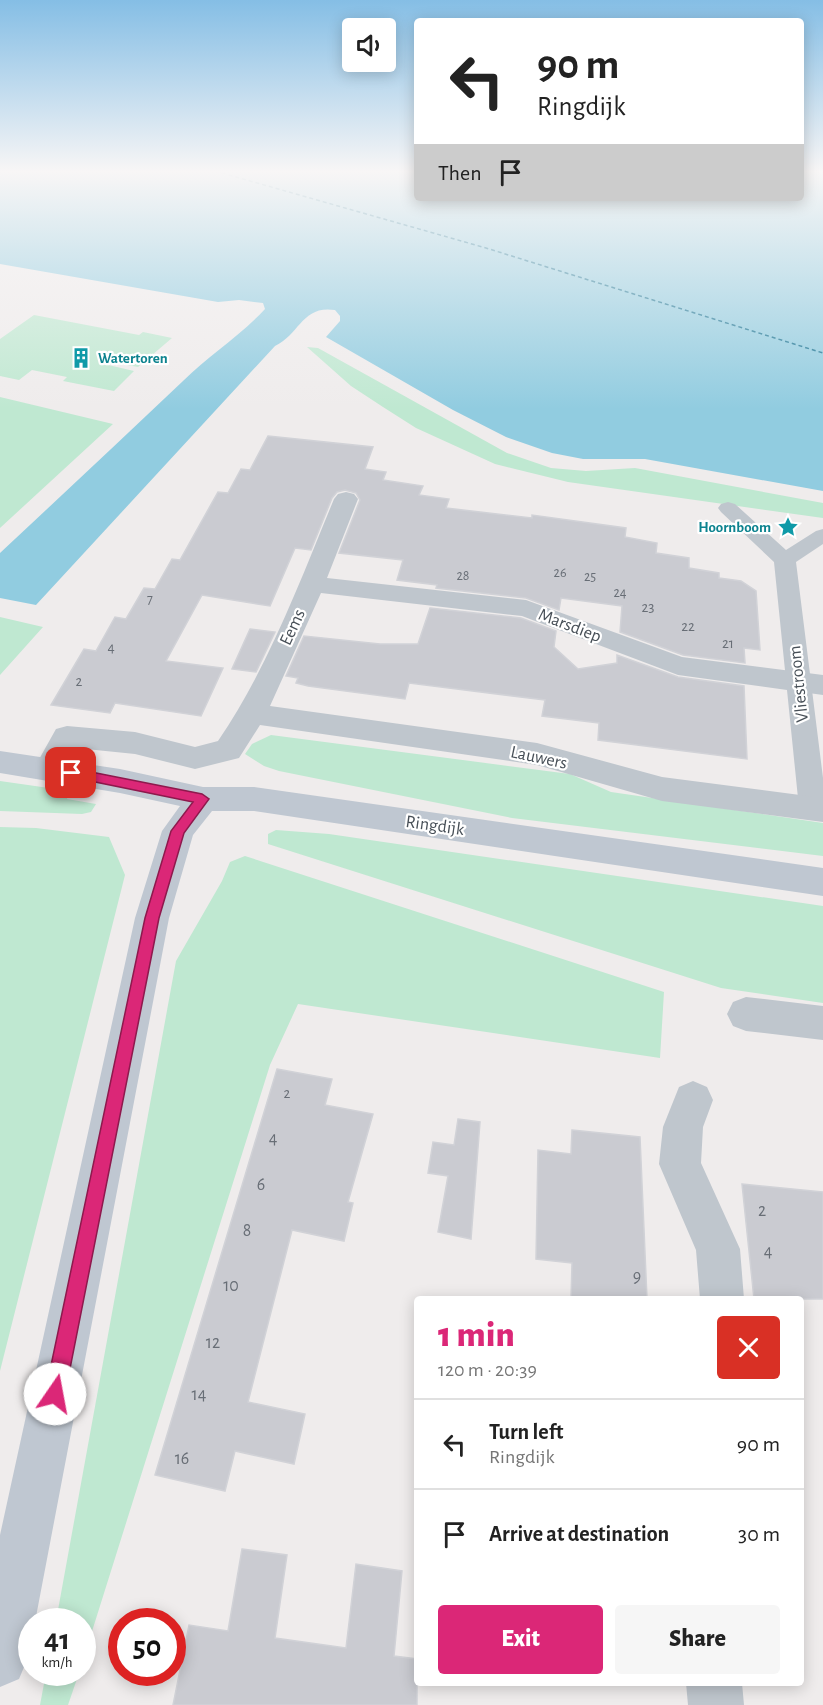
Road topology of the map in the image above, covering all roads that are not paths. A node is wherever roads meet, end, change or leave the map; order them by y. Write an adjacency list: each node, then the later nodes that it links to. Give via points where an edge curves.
1 (346, 500): 5 (street, Eems)
2 (728, 508): 4 (street)
3 (823, 535): 4 (street)
4 (785, 560): 6 (street, Vliestroom)
5 (312, 584): 6 (street, Marsdiep, via 526,608 678,666); 7 (street, Eems)
6 (810, 683): 11 (street, Vliestroom)
7 (252, 714): 9 (street, Eems, via 228,750 195,758 135,744 67,737); 11 (street, Lauwers, via 537,754 662,789)
8 (0, 762): 9 (main road, Ringdijk)
9 (48, 770): 10 (main road, Ringdijk)
10 (202, 799): 12 (main road, Ringdijk, via 254,799); 17 (main road, via 178,831 152,918)
11 (818, 809)
12 (823, 882)
13 (746, 1014): 14 (street)
14 (823, 1023)
15 (693, 1100): 16 (street, via 683,1127 680,1164 718,1249)
16 (722, 1296)
17 (1, 1652)
18 (714, 1686): 19 (street)
19 (716, 1705)

